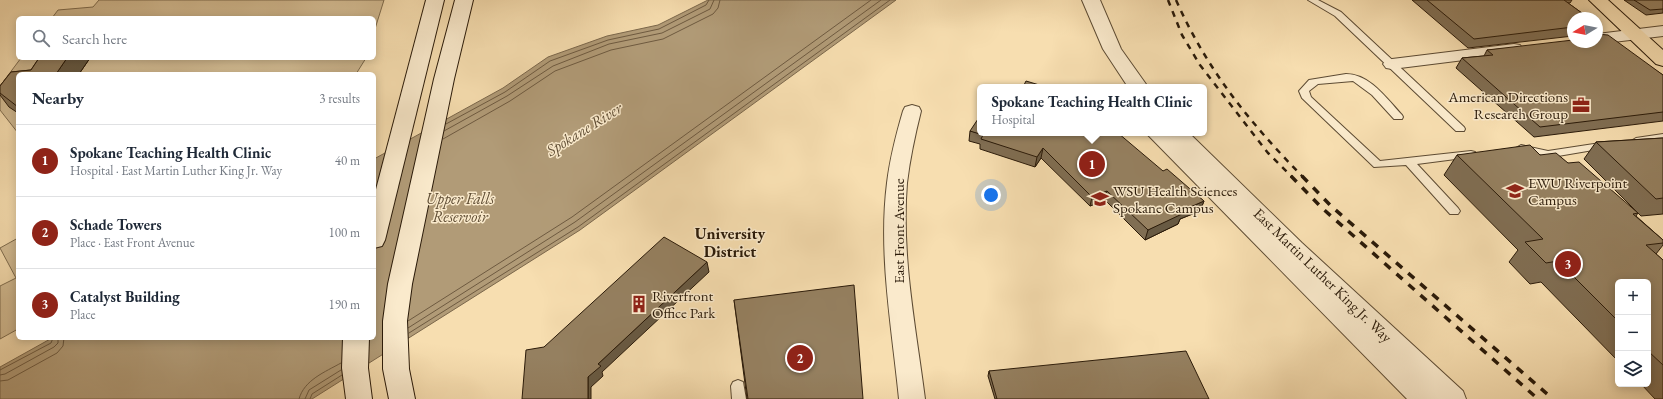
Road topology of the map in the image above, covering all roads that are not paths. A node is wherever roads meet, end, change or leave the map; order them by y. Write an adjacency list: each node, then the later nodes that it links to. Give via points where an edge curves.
1 (435, 0): 27 (main road)
2 (464, 0): 31 (main road, via 444,79 400,284 395,321 396,369)
3 (1085, 0): 13 (main road, via 1090,34)
4 (1090, 0): 14 (main road, via 1112,49)
5 (1312, 0): 12 (lane, via 1338,14)
6 (1598, 0): 8 (main road)
7 (1663, 31): 8 (street)
8 (1636, 34): 9 (street); 11 (main road)
9 (1603, 38)
10 (1534, 46): 12 (street)
11 (1663, 60)
12 (1392, 64): 17 (lane)
13 (1117, 84)
14 (1136, 84)
15 (912, 111): 29 (street, East Front Avenue, via 900,152 895,221 899,301)
16 (1398, 117): 24 (lane, via 1365,82 1350,77 1314,81 1306,85 1304,91 1307,98 1378,165)
17 (1460, 129)
18 (1159, 136): 34 (main road, East Martin Luther King Jr. Way)
19 (1180, 136): 35 (main road, East Martin Luther King Jr. Way)
20 (1663, 137): 23 (lane)
21 (1514, 148): 23 (lane)
22 (1484, 152): 24 (lane)
23 (1548, 154): 25 (lane)
24 (1409, 162): 26 (lane)
25 (1570, 169)
26 (1454, 211)
27 (376, 232)
28 (356, 340): 30 (main road)
29 (907, 351): 32 (street, East Front Avenue); 33 (street, East Front Avenue)
30 (359, 399)
31 (402, 399)
32 (912, 399)
33 (928, 399)
34 (1424, 399)
35 (1453, 399)

